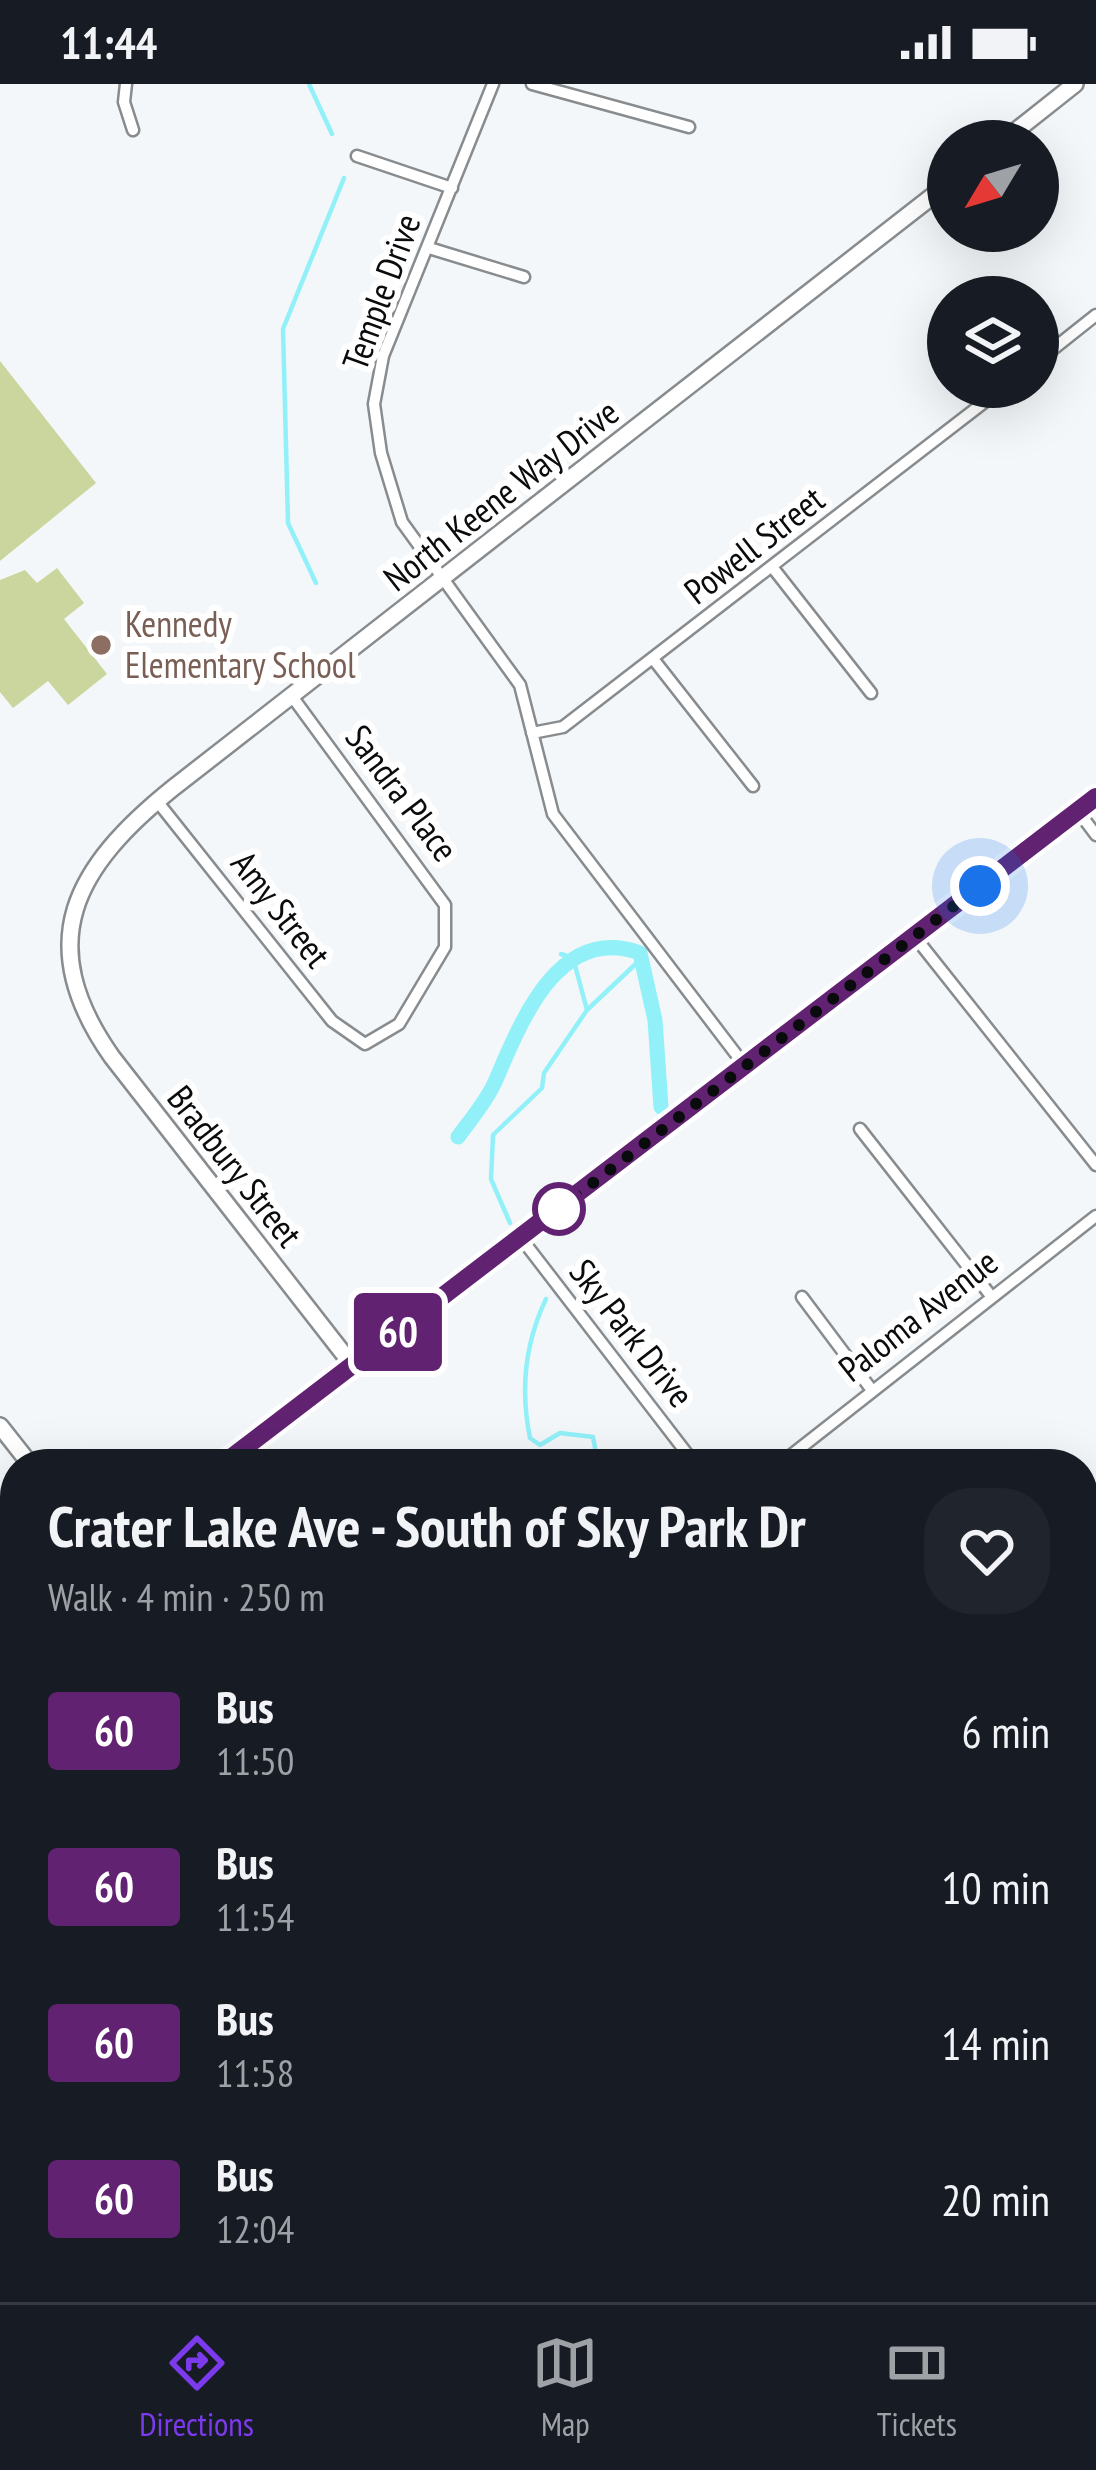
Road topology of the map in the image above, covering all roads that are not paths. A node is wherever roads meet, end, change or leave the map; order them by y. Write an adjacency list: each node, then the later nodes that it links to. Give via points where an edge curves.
1 (125, 84): 7 (street)
2 (493, 84): 9 (street, Temple Drive)
3 (532, 84): 6 (street)
4 (1076, 84): 5 (street)
5 (1030, 120)
6 (689, 127)
7 (133, 130)
8 (357, 157): 9 (street)
9 (452, 188): 11 (street, Temple Drive)
10 (927, 200): 17 (street, North Keene Way Drive)
11 (429, 248): 12 (street); 17 (street, Temple Drive, via 383,356 374,404 402,522)
12 (524, 278)
13 (1096, 315): 14 (street)
14 (1059, 344)
15 (977, 408): 16 (street, Powell Street)
16 (773, 568): 18 (street, Powell Street); 19 (street)
17 (443, 579): 20 (street, North Keene Way Drive); 21 (street, Temple Drive, via 511,668)
18 (654, 660): 21 (street, Powell Street, via 563,727); 22 (street)
19 (871, 693)
20 (291, 695): 24 (street, North Keene Way Drive); 29 (street, Sandra Place, via 445,904 446,947 399,1024)
21 (532, 733): 30 (street, Temple Drive, via 562,828)
22 (753, 786)
23 (1096, 797): 25 (street)
24 (158, 801): 28 (street, North Keene Way Drive, via 118,832 85,882 72,933); 29 (street, Amy Street, via 332,1021)
25 (1078, 811): 26 (street); 27 (street)
26 (1096, 835)
27 (914, 937): 30 (street); 32 (street)
28 (78, 998): 37 (street, Bradbury Street, via 112,1057)
29 (365, 1044)
30 (745, 1066): 34 (street)
31 (860, 1130): 35 (street)
32 (1096, 1165)
33 (1096, 1216): 35 (street, Paloma Avenue)
34 (521, 1238): 37 (street); 40 (street, Sky Park Drive)
35 (991, 1296): 38 (street, Paloma Avenue)
36 (802, 1298): 38 (street)
37 (353, 1366): 39 (street)
38 (871, 1389): 41 (street, Paloma Avenue)
39 (243, 1449)
40 (683, 1449)
41 (798, 1449)

